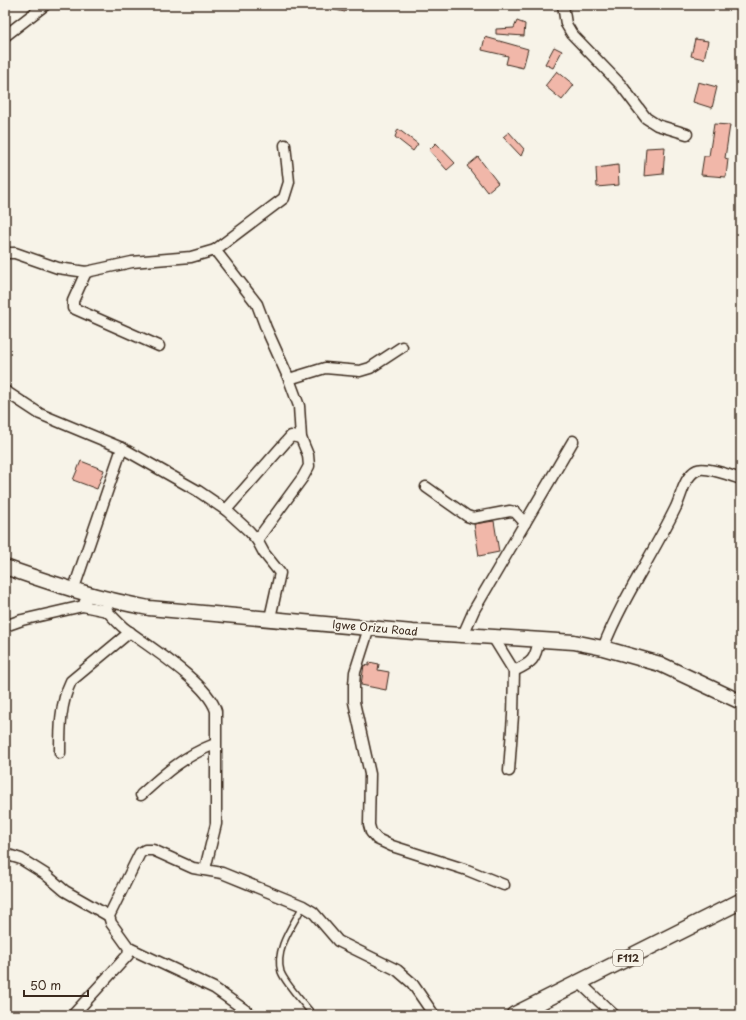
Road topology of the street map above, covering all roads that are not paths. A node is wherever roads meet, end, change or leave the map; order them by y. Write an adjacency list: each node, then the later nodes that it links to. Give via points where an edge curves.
1 (45, 5): 3 (street)
2 (563, 5): 4 (street, via 566,24 572,34 621,85 646,118 658,125)
3 (5, 36)
4 (687, 134)
5 (286, 145): 6 (street, via 289,182 284,198)
6 (215, 250): 8 (street, via 191,257 132,262); 11 (street, via 257,304)
7 (5, 253): 8 (street, via 15,253 58,268)
8 (86, 272): 9 (street, via 73,301 73,308)
9 (159, 346)
10 (402, 346): 11 (street, via 370,368 360,371 325,368)
11 (289, 379): 13 (street, via 299,406)
12 (5, 390): 15 (street, via 40,414)
13 (301, 438): 18 (street, via 291,436 287,439); 20 (street, via 308,455 309,466 294,491)
14 (573, 441): 19 (street)
15 (122, 448): 18 (street); 22 (street)
16 (741, 478): 32 (street, via 706,469 692,473)
17 (426, 487): 19 (street, via 467,516 473,518 510,510)
18 (226, 510): 20 (street)
19 (525, 523): 29 (street, via 474,610)
20 (257, 540): 25 (street, via 280,573)
21 (5, 567): 22 (main road, Igwe Orizu Road)
22 (73, 591): 23 (main road, Igwe Orizu Road)
23 (85, 601): 24 (main road, Igwe Orizu Road); 26 (street)
24 (106, 606): 25 (main road, Igwe Orizu Road); 28 (street)
25 (270, 618): 27 (main road, Igwe Orizu Road)
26 (5, 626)
27 (369, 628): 29 (main road, Igwe Orizu Road); 41 (street, via 355,672 354,702 370,774 371,832 377,839 392,846)
28 (130, 632): 35 (street, via 178,668 213,701 216,710); 36 (street, via 71,681 59,719)
29 (463, 635): 30 (main road, Igwe Orizu Road)
30 (493, 637): 31 (main road, Igwe Orizu Road); 33 (street)
31 (539, 640): 32 (main road, Igwe Orizu Road, via 574,642); 33 (street, via 536,657)
32 (602, 648): 34 (main road, Igwe Orizu Road, via 660,664)
33 (514, 671): 37 (street)
34 (741, 702)
35 (215, 744): 38 (street, via 199,750 171,767); 40 (street, via 216,824)
36 (60, 753)
37 (509, 771)
38 (141, 795)
39 (5, 854): 44 (street, via 21,859 45,874 64,891)
40 (205, 869): 43 (street, via 222,873); 44 (street, via 193,868 153,850 145,850 136,860)
41 (504, 885)
42 (741, 901): 46 (main road, F112)
43 (303, 906): 50 (lane, via 283,943 280,962 282,974); 51 (street, via 313,912 338,941 397,970 412,983)
44 (109, 916): 45 (street, via 111,923)
45 (129, 948): 48 (street, via 128,955 122,963); 49 (street, via 214,988)
46 (579, 982): 47 (main road, F112); 52 (street)
47 (517, 1014)
48 (73, 1015)
49 (252, 1015)
50 (312, 1015)
51 (434, 1015)
52 (614, 1015)

